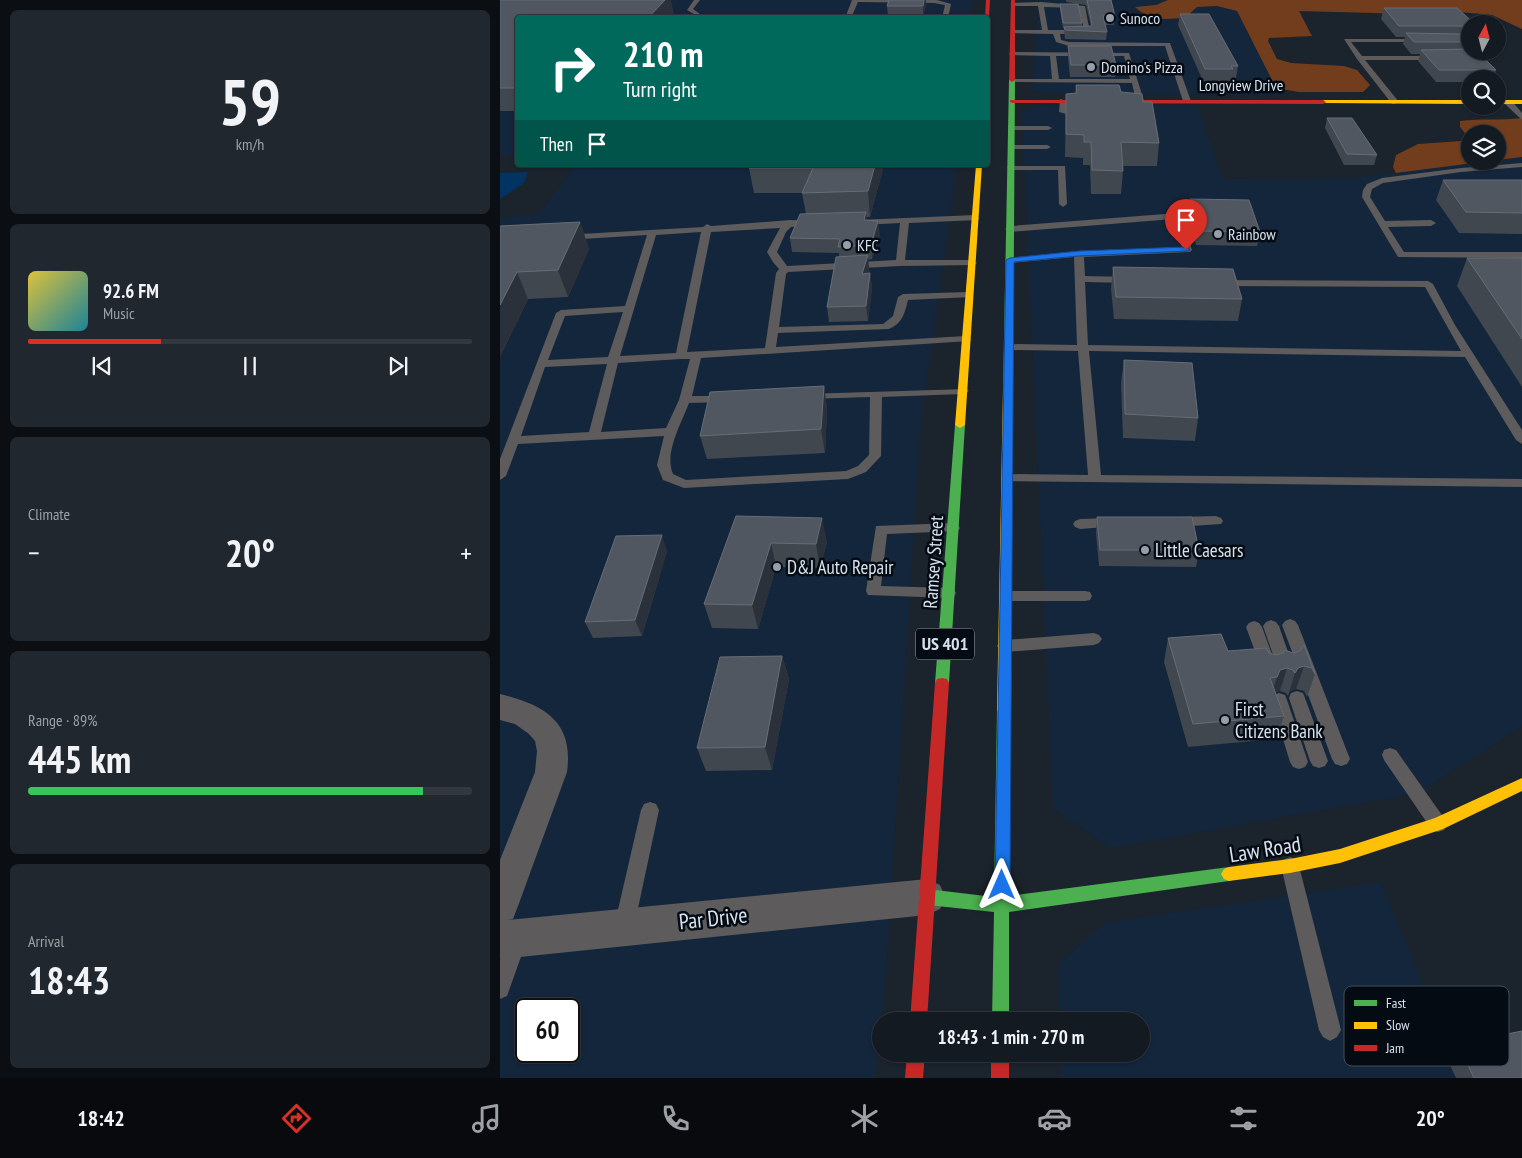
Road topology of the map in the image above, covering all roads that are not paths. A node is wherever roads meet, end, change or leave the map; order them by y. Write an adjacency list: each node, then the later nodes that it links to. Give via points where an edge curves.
1 (697, 0): 7 (lane, via 690,10)
2 (988, 0): 10 (main road)
3 (855, 1): 8 (lane); 9 (lane, via 934,1 948,4)
4 (1013, 2): 6 (lane); 11 (main road)
5 (1051, 2): 6 (lane); 13 (lane, via 1082,6 1088,32)
6 (1042, 4): 12 (lane)
7 (696, 15)
8 (849, 15)
9 (946, 15)
10 (987, 15)
11 (1012, 32): 12 (lane); 15 (main road)
12 (1045, 32): 13 (lane)
13 (1056, 32): 27 (lane, via 1058,41 1070,44 1168,44)
14 (1431, 41): 20 (lane, via 1346,40)
15 (1012, 54): 16 (lane); 22 (main road)
16 (1054, 56): 17 (lane); 19 (lane, via 1128,54); 23 (lane)
17 (1072, 57)
18 (1081, 57): 19 (lane)
19 (1128, 57): 24 (lane)
20 (1359, 58): 21 (lane); 28 (lane)
21 (1449, 58)
22 (1012, 81): 23 (lane); 25 (main road)
23 (1056, 81): 24 (lane)
24 (1134, 81): 26 (lane)
25 (1012, 101): 26 (main road, Longview Drive, via 1063,107 1123,106); 34 (main road)
26 (1140, 101): 27 (main road, Longview Drive)
27 (1187, 101): 28 (main road, Longview Drive)
28 (1395, 102): 29 (main road, Longview Drive)
29 (1461, 102)
30 (1506, 102): 31 (main road)
31 (1522, 102)
32 (1506, 105): 33 (lane)
33 (1522, 118)
34 (1011, 128): 35 (lane); 36 (main road)
35 (1048, 128)
36 (1011, 147): 37 (lane); 40 (main road)
37 (1047, 147)
38 (1522, 165): 48 (lane, via 1371,184 1366,190 1366,198)
39 (979, 167): 42 (main road, Ramsey Street / US 401)
40 (1011, 168): 41 (lane, via 1062,168); 50 (main road)
41 (1062, 204)
42 (975, 218): 43 (lane); 56 (main road, Ramsey Street / US 401)
43 (905, 220): 45 (lane); 57 (lane)
44 (828, 222): 47 (lane)
45 (848, 222)
46 (1431, 223): 48 (lane)
47 (790, 224): 49 (lane); 58 (lane, via 782,231 772,252)
48 (1382, 224): 54 (lane, via 1401,255)
49 (707, 227): 51 (lane); 71 (lane)
50 (1010, 229): 53 (lane, via 1178,216 1186,250); 55 (main road)
51 (653, 231): 52 (lane); 63 (lane)
52 (553, 237)
53 (1079, 254): 55 (lane); 59 (lane)
54 (1522, 254)
55 (1010, 260): 66 (main road)
56 (972, 262): 57 (lane); 62 (main road, Ramsey Street / US 401)
57 (900, 263): 58 (lane)
58 (785, 269): 64 (lane, via 781,273)
59 (1080, 279): 60 (lane); 67 (lane)
60 (1139, 280)
61 (1208, 282): 69 (lane, via 1428,284)
62 (968, 296): 64 (lane, via 903,297 898,319 884,327); 65 (main road, Ramsey Street / US 401)
63 (629, 309): 72 (lane); 73 (lane, via 561,313)
64 (773, 330): 68 (lane)
65 (966, 339): 68 (lane); 74 (main road, Ramsey Street / US 401)
66 (1009, 347): 67 (lane); 84 (main road)
67 (1083, 348): 69 (lane); 85 (lane)
68 (770, 350): 70 (lane)
69 (1469, 354): 82 (lane)
70 (696, 355): 71 (lane); 78 (lane)
71 (681, 356): 72 (lane)
72 (613, 360): 73 (lane); 80 (lane)
73 (541, 364): 81 (lane)
74 (963, 391): 75 (lane); 91 (main road, Ramsey Street / US 401)
75 (876, 394): 76 (lane); 79 (lane, via 875,456 862,469 848,475 684,484 668,476 663,466)
76 (800, 396)
77 (742, 398): 78 (lane)
78 (685, 400): 79 (lane)
79 (671, 432): 80 (lane)
80 (594, 436): 81 (lane)
81 (513, 440): 83 (lane)
82 (1522, 440)
83 (500, 476)
84 (1007, 478): 85 (lane); 93 (main road)
85 (1095, 478): 86 (lane)
86 (1522, 483)
87 (1216, 521): 88 (lane)
88 (1158, 522)
89 (1128, 523): 90 (lane)
90 (1080, 524)
91 (953, 528): 92 (main road, Ramsey Street / US 401); 92 (lane, via 881,530 873,591)
92 (948, 593): 113 (main road, Ramsey Street / US 401)
93 (1006, 596): 94 (lane); 99 (main road)
94 (1085, 596)
95 (1290, 625): 106 (lane)
96 (1271, 626): 100 (lane)
97 (1254, 627): 101 (lane)
98 (1094, 639): 99 (lane)
99 (1005, 646): 114 (main road)
100 (1286, 669)
101 (1269, 671)
102 (1297, 698): 107 (lane)
103 (1279, 700): 108 (lane)
104 (500, 708): 115 (street, via 522,713 537,721 553,749 551,772)
105 (1390, 755): 111 (lane)
106 (1341, 759)
107 (1319, 761)
108 (1299, 762)
109 (1522, 784): 111 (main road, Law Road)
110 (650, 810): 116 (lane)
111 (1438, 824): 112 (main road, Law Road, via 1340,856)
112 (1290, 866): 114 (main road, Law Road); 121 (lane)
113 (927, 897): 114 (main road, Law Road); 116 (street, Par Drive); 119 (main road, Ramsey Street / US 401)
114 (1002, 905): 120 (main road)
115 (500, 906)
116 (624, 927): 117 (street, Par Drive)
117 (509, 939): 118 (lane)
118 (500, 989)
119 (919, 1012)
120 (1000, 1012)
121 (1330, 1030)
122 (915, 1062): 124 (main road)
123 (1000, 1062): 125 (main road)
124 (914, 1078)
125 (1000, 1078)

